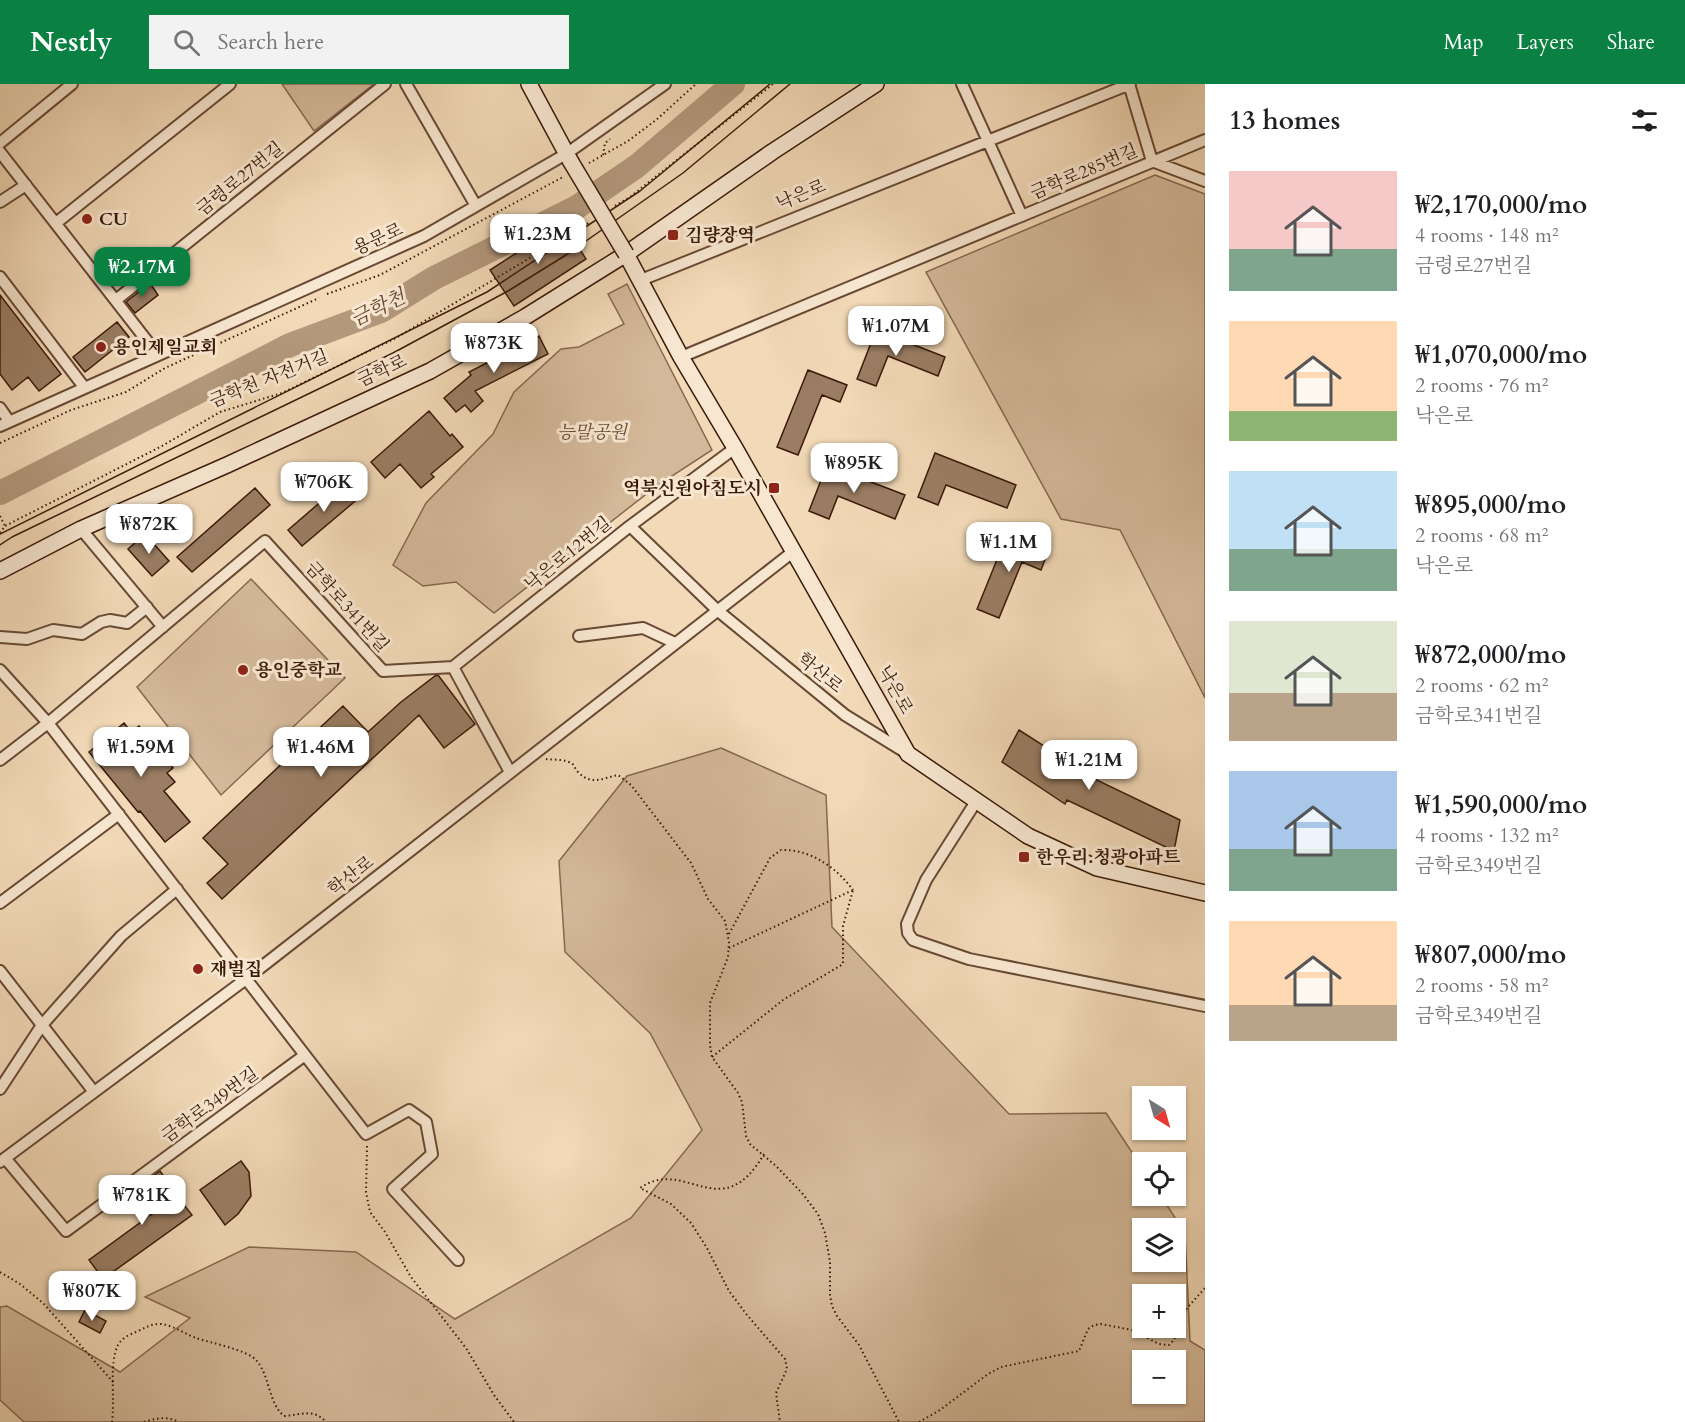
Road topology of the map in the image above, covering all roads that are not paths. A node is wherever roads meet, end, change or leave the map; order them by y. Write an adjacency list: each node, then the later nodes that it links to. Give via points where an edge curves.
1 (72, 84): 12 (street)
2 (230, 84): 21 (street)
3 (385, 84): 25 (street, 금령로27번길)
4 (406, 84): 19 (street)
5 (529, 84): 14 (main road, 낙은로)
6 (665, 84): 14 (street, 용문로)
7 (876, 84): 22 (main road, 금학로)
8 (962, 84): 11 (street)
9 (1130, 84): 11 (street, 금학로285번길); 15 (street, 금학로285번길)
10 (1205, 140): 15 (street)
11 (988, 141): 20 (street); 24 (street, 낙은로)
12 (0, 143)
13 (0, 152): 17 (street)
14 (568, 158): 19 (street, 용문로); 22 (main road, 낙은로, bridge)
15 (1152, 161): 16 (street); 20 (street, 금학로285번길)
16 (1205, 181)
17 (26, 184): 18 (street); 21 (street)
18 (0, 202)
19 (476, 206): 26 (street, 용문로, via 424,236)
20 (1022, 216): 27 (street, 금학로285번길)
21 (56, 223): 25 (street)
22 (626, 254): 24 (main road, 낙은로); 33 (main road, 금학로, via 430,370)
23 (0, 277): 28 (street)
24 (641, 280): 27 (main road, 낙은로)
25 (116, 300): 26 (street)
26 (158, 355): 28 (street, 용문로)
27 (681, 357): 31 (main road, 낙은로)
28 (84, 387): 30 (street, 용문로)
29 (0, 408): 30 (street)
30 (5, 424)
31 (735, 448): 32 (street, 낙은로12번길); 34 (main road, 낙은로)
32 (630, 526): 37 (street); 42 (street, 낙은로12번길)
33 (81, 529): 35 (main road, 금학로); 36 (street)
34 (794, 551): 37 (street, 학산로); 45 (main road, 낙은로)
35 (0, 571)
36 (147, 608): 38 (street); 40 (street, via 127,623 101,622 82,634 53,630 27,639)
37 (717, 610): 41 (street, 학산로); 45 (street, 학산로, via 845,715)
38 (163, 627): 42 (street, 금학로341번길, via 265,541 383,671); 44 (street)
39 (579, 636): 41 (street, via 643,628)
40 (0, 637)
41 (675, 643): 47 (street, 학산로)
42 (453, 667): 47 (street)
43 (0, 670): 44 (street)
44 (48, 723): 46 (street); 49 (street)
45 (908, 754): 48 (main road, 낙은로)
46 (0, 760)
47 (510, 772): 54 (street, 학산로)
48 (976, 800): 51 (main road, 낙은로, via 1028,836 1097,868); 55 (street, via 926,880 908,924 908,933 914,940 969,958)
49 (119, 814): 50 (street); 52 (street)
50 (177, 889): 54 (street); 56 (street, via 121,936)
51 (1205, 893)
52 (0, 903)
53 (0, 971): 56 (street)
54 (246, 979): 57 (street); 59 (street, 학산로)
55 (1205, 1006)
56 (42, 1025): 58 (street); 59 (street)
57 (305, 1055): 60 (street, 금학로349번길, via 66,1231); 61 (street, via 366,1134 409,1110 426,1122 432,1154 393,1189)
58 (0, 1089)
59 (94, 1092): 60 (street, 학산로)
60 (3, 1160)
61 (458, 1260)

